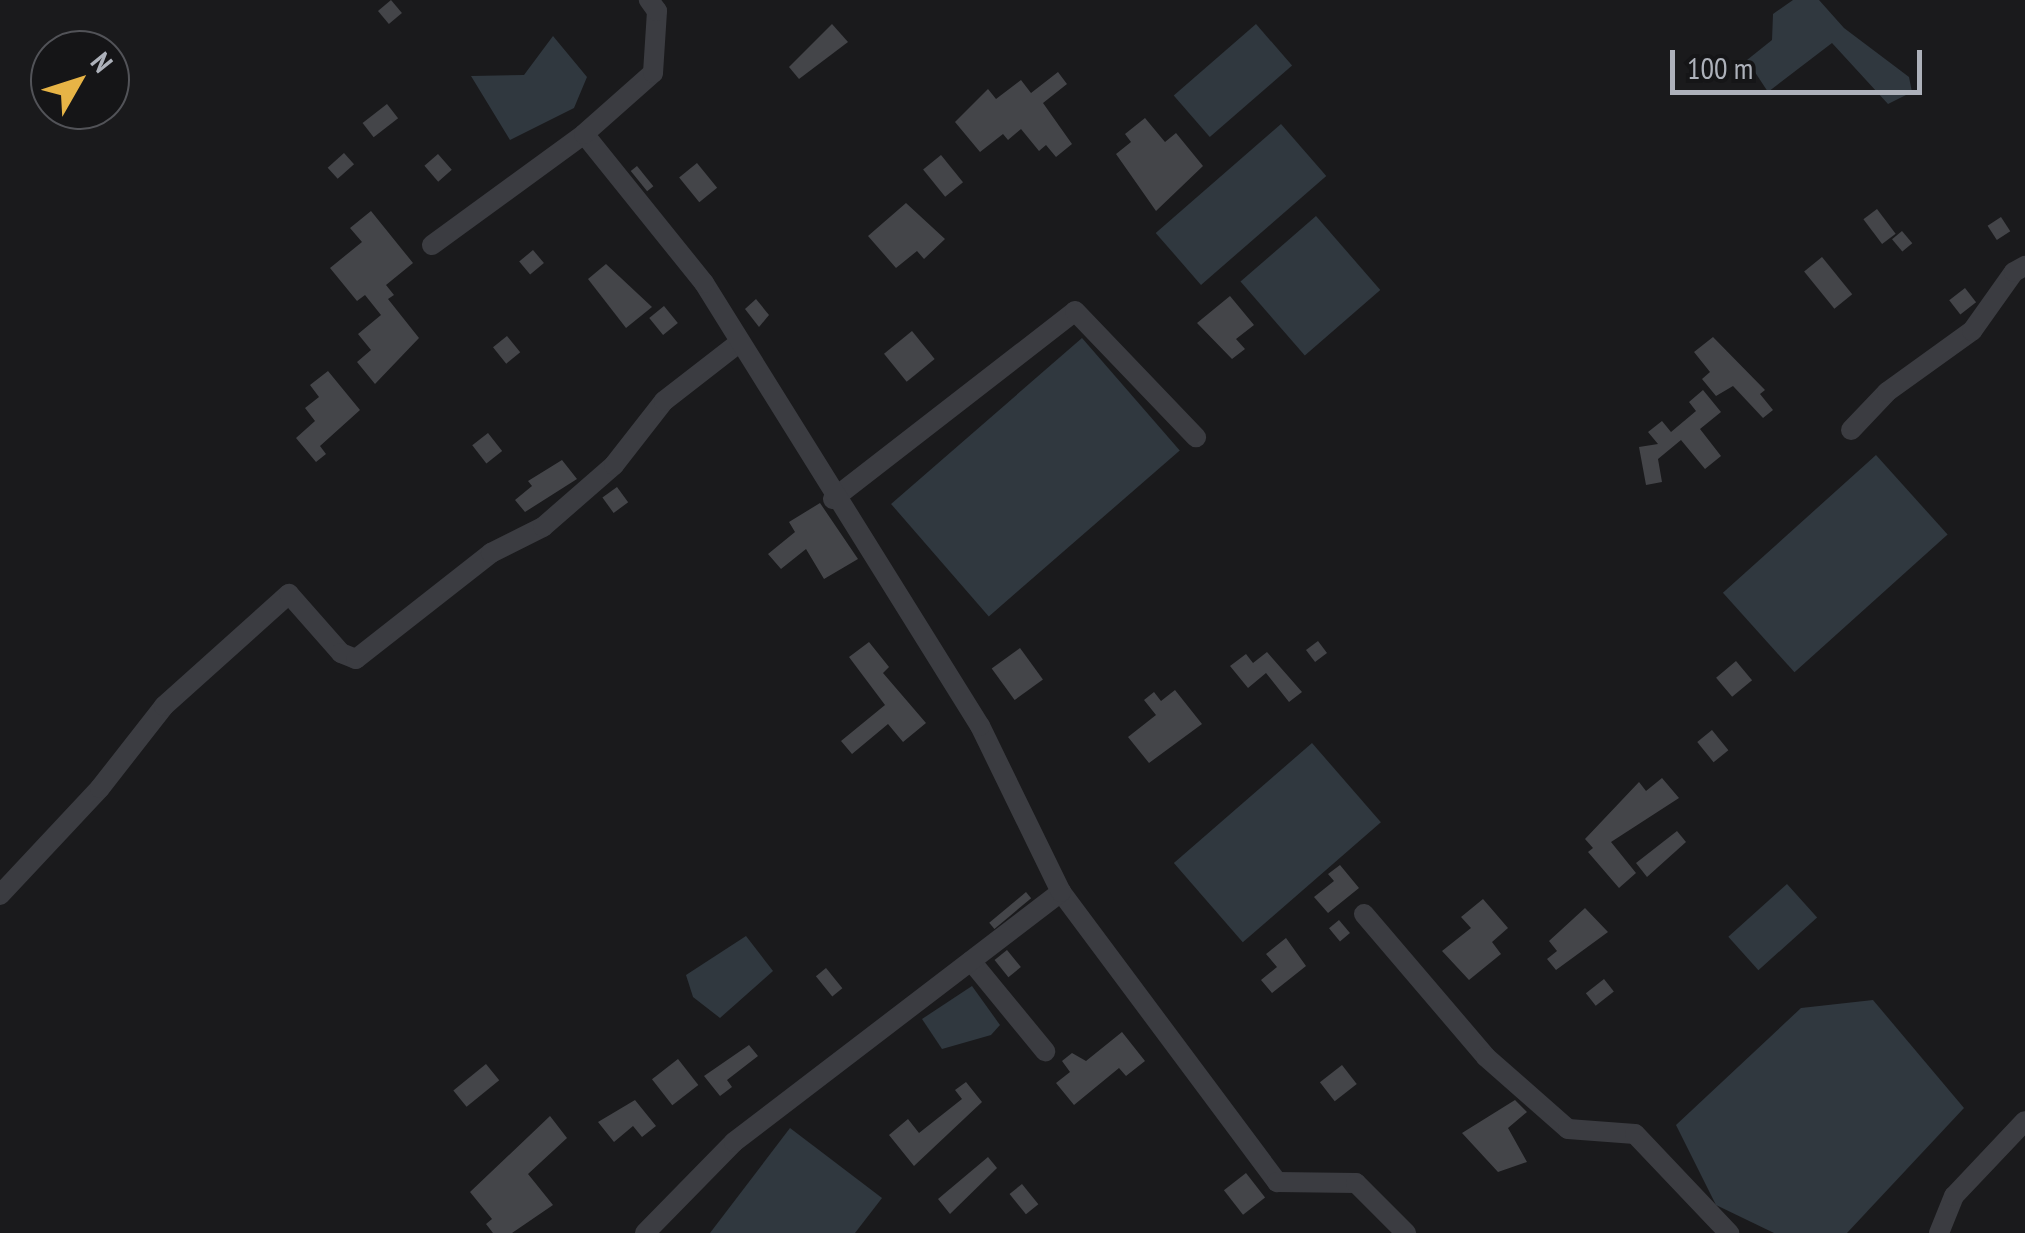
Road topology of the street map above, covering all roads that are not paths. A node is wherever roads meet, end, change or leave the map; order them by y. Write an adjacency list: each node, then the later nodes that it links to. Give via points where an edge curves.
1 (649, 0): 2 (street, via 657,11 653,73)
2 (584, 134): 3 (street); 5 (street, via 704,283)
3 (432, 245)
4 (2025, 266): 6 (street, via 1972,331 1886,392)
5 (740, 342): 8 (street); 10 (street, via 664,401 614,465 543,527 492,553 356,659 341,653 289,594 164,706 100,788)
6 (1850, 430)
7 (1196, 437): 8 (street, via 1075,311)
8 (833, 499): 9 (street, via 980,726)
9 (1061, 892): 12 (street); 16 (street, via 1277,1182 1356,1183)
10 (0, 896)
11 (1364, 914): 17 (street, via 1486,1058 1568,1128 1635,1134)
12 (972, 961): 13 (street); 15 (street, via 734,1142)
13 (1045, 1051)
14 (2025, 1121): 18 (street, via 1954,1196)
15 (645, 1233)
16 (1406, 1233)
17 (1729, 1233)
18 (1939, 1233)

